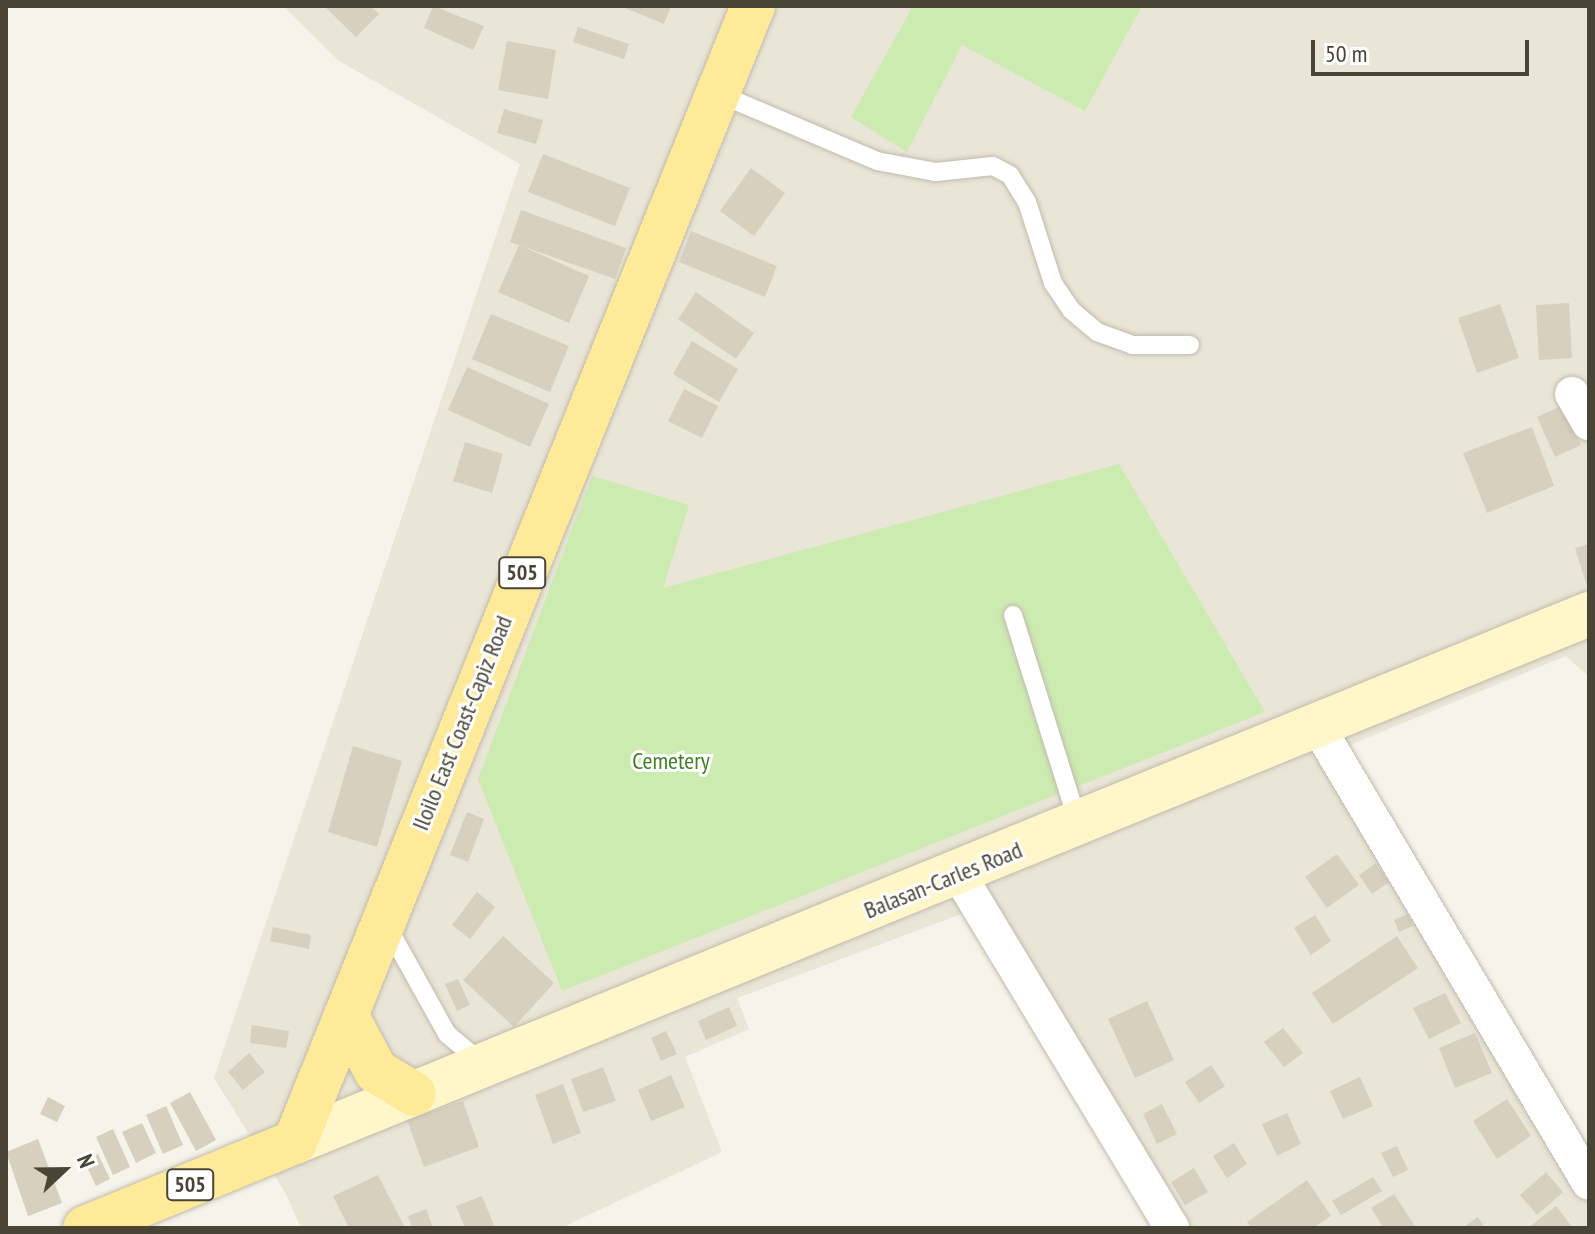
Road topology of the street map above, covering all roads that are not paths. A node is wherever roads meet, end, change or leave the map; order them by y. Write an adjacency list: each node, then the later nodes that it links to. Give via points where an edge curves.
1 (753, 6): 2 (main road, Iloilo East Coast-Capiz Road / 505)
2 (714, 92): 3 (lane, via 877,161 936,172 993,166 1002,170 1027,202 1053,283 1071,310 1097,332 1132,345); 11 (main road, Iloilo East Coast-Capiz Road / 505)
3 (1190, 345)
4 (1572, 394): 5 (street)
5 (1589, 424)
6 (1589, 614): 8 (main road, Balasan-Carles Road)
7 (1013, 615): 9 (lane)
8 (1318, 727): 9 (main road, Balasan-Carles Road); 16 (street)
9 (1079, 824): 10 (main road, Balasan-Carles Road)
10 (958, 873): 13 (main road, Balasan-Carles Road); 18 (street)
11 (384, 920): 12 (main road, Iloilo East Coast-Capiz Road / 505); 13 (lane, via 447,1034)
12 (346, 1015): 14 (main road, via 376,1071); 15 (main road, Iloilo East Coast-Capiz Road / 505)
13 (486, 1067): 14 (main road, Balasan-Carles Road)
14 (414, 1094): 15 (main road, Balasan-Carles Road)
15 (295, 1142): 17 (main road, 505)
16 (1589, 1183)
17 (85, 1228)
18 (1172, 1228)

